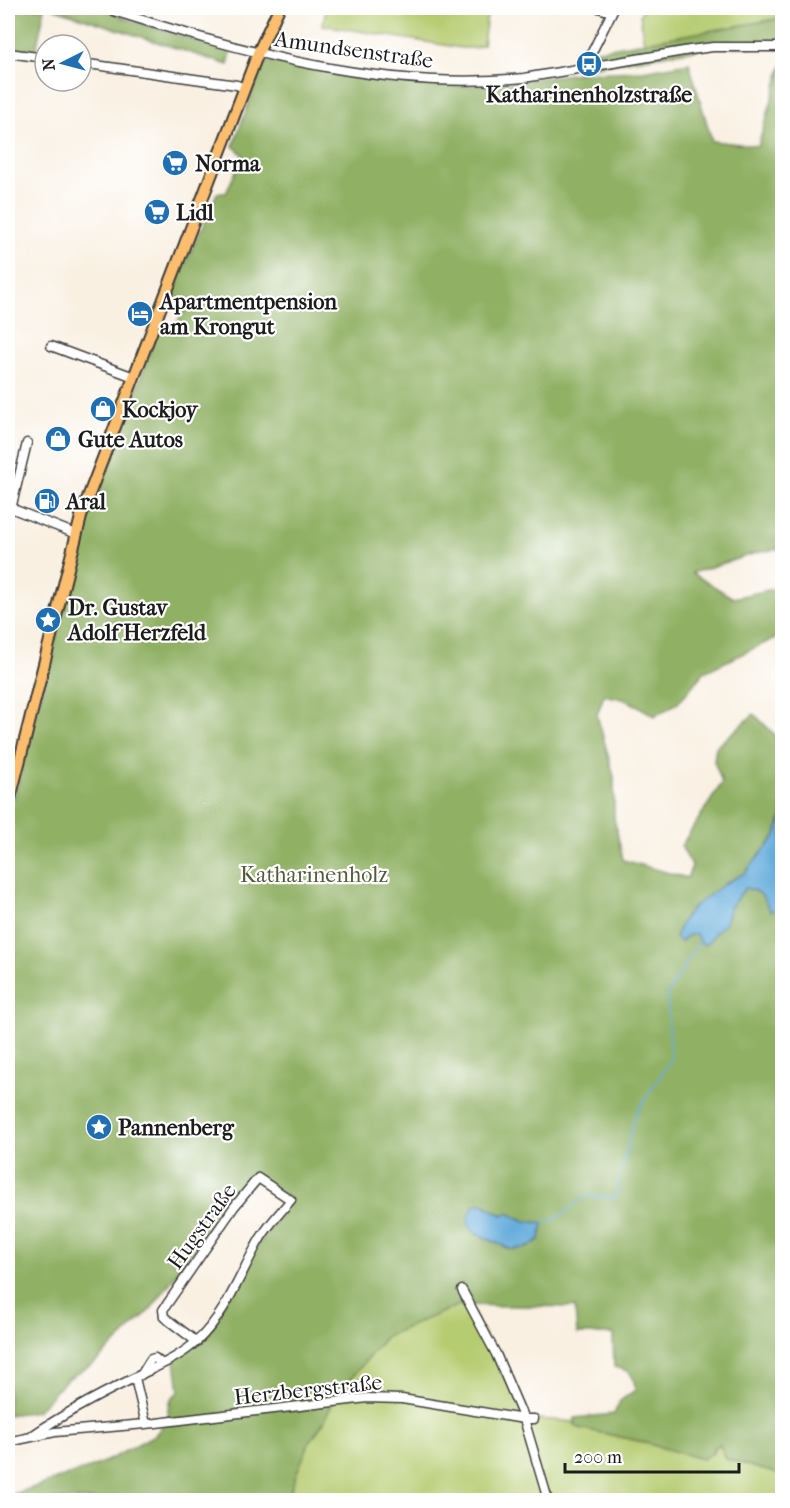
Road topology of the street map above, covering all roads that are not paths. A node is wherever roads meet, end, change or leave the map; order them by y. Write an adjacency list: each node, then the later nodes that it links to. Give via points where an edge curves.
1 (104, 8): 7 (street, Amundsenstraße)
2 (279, 8): 7 (main road)
3 (599, 8): 4 (street)
4 (612, 10): 10 (street)
5 (783, 47): 10 (street, Amundsenstraße, via 713,47)
6 (8, 53): 8 (street)
7 (258, 53): 10 (street, Amundsenstraße, via 404,79 496,80); 11 (main road)
8 (33, 56)
9 (93, 65): 11 (street)
10 (584, 68)
11 (244, 88): 13 (main road)
12 (51, 346): 13 (street)
13 (134, 378): 16 (main road)
14 (27, 442): 15 (street)
15 (9, 508): 16 (street)
16 (76, 534): 17 (main road)
17 (8, 807)
18 (462, 1290): 21 (street)
19 (197, 1342): 19 (street, Hugstraße, via 231,1296 270,1223 291,1200 258,1178 163,1310 164,1317); 20 (street, Hugstraße, via 162,1364 151,1359)
20 (138, 1376): 23 (street); 24 (street, Hugstraße)
21 (524, 1419): 22 (street, Herzbergstraße); 23 (street, Herzbergstraße, via 377,1398); 26 (street)
22 (534, 1419)
23 (151, 1424): 24 (street, Hugstraße)
24 (33, 1435): 25 (street, Hugstraße)
25 (8, 1442)
26 (548, 1500)

